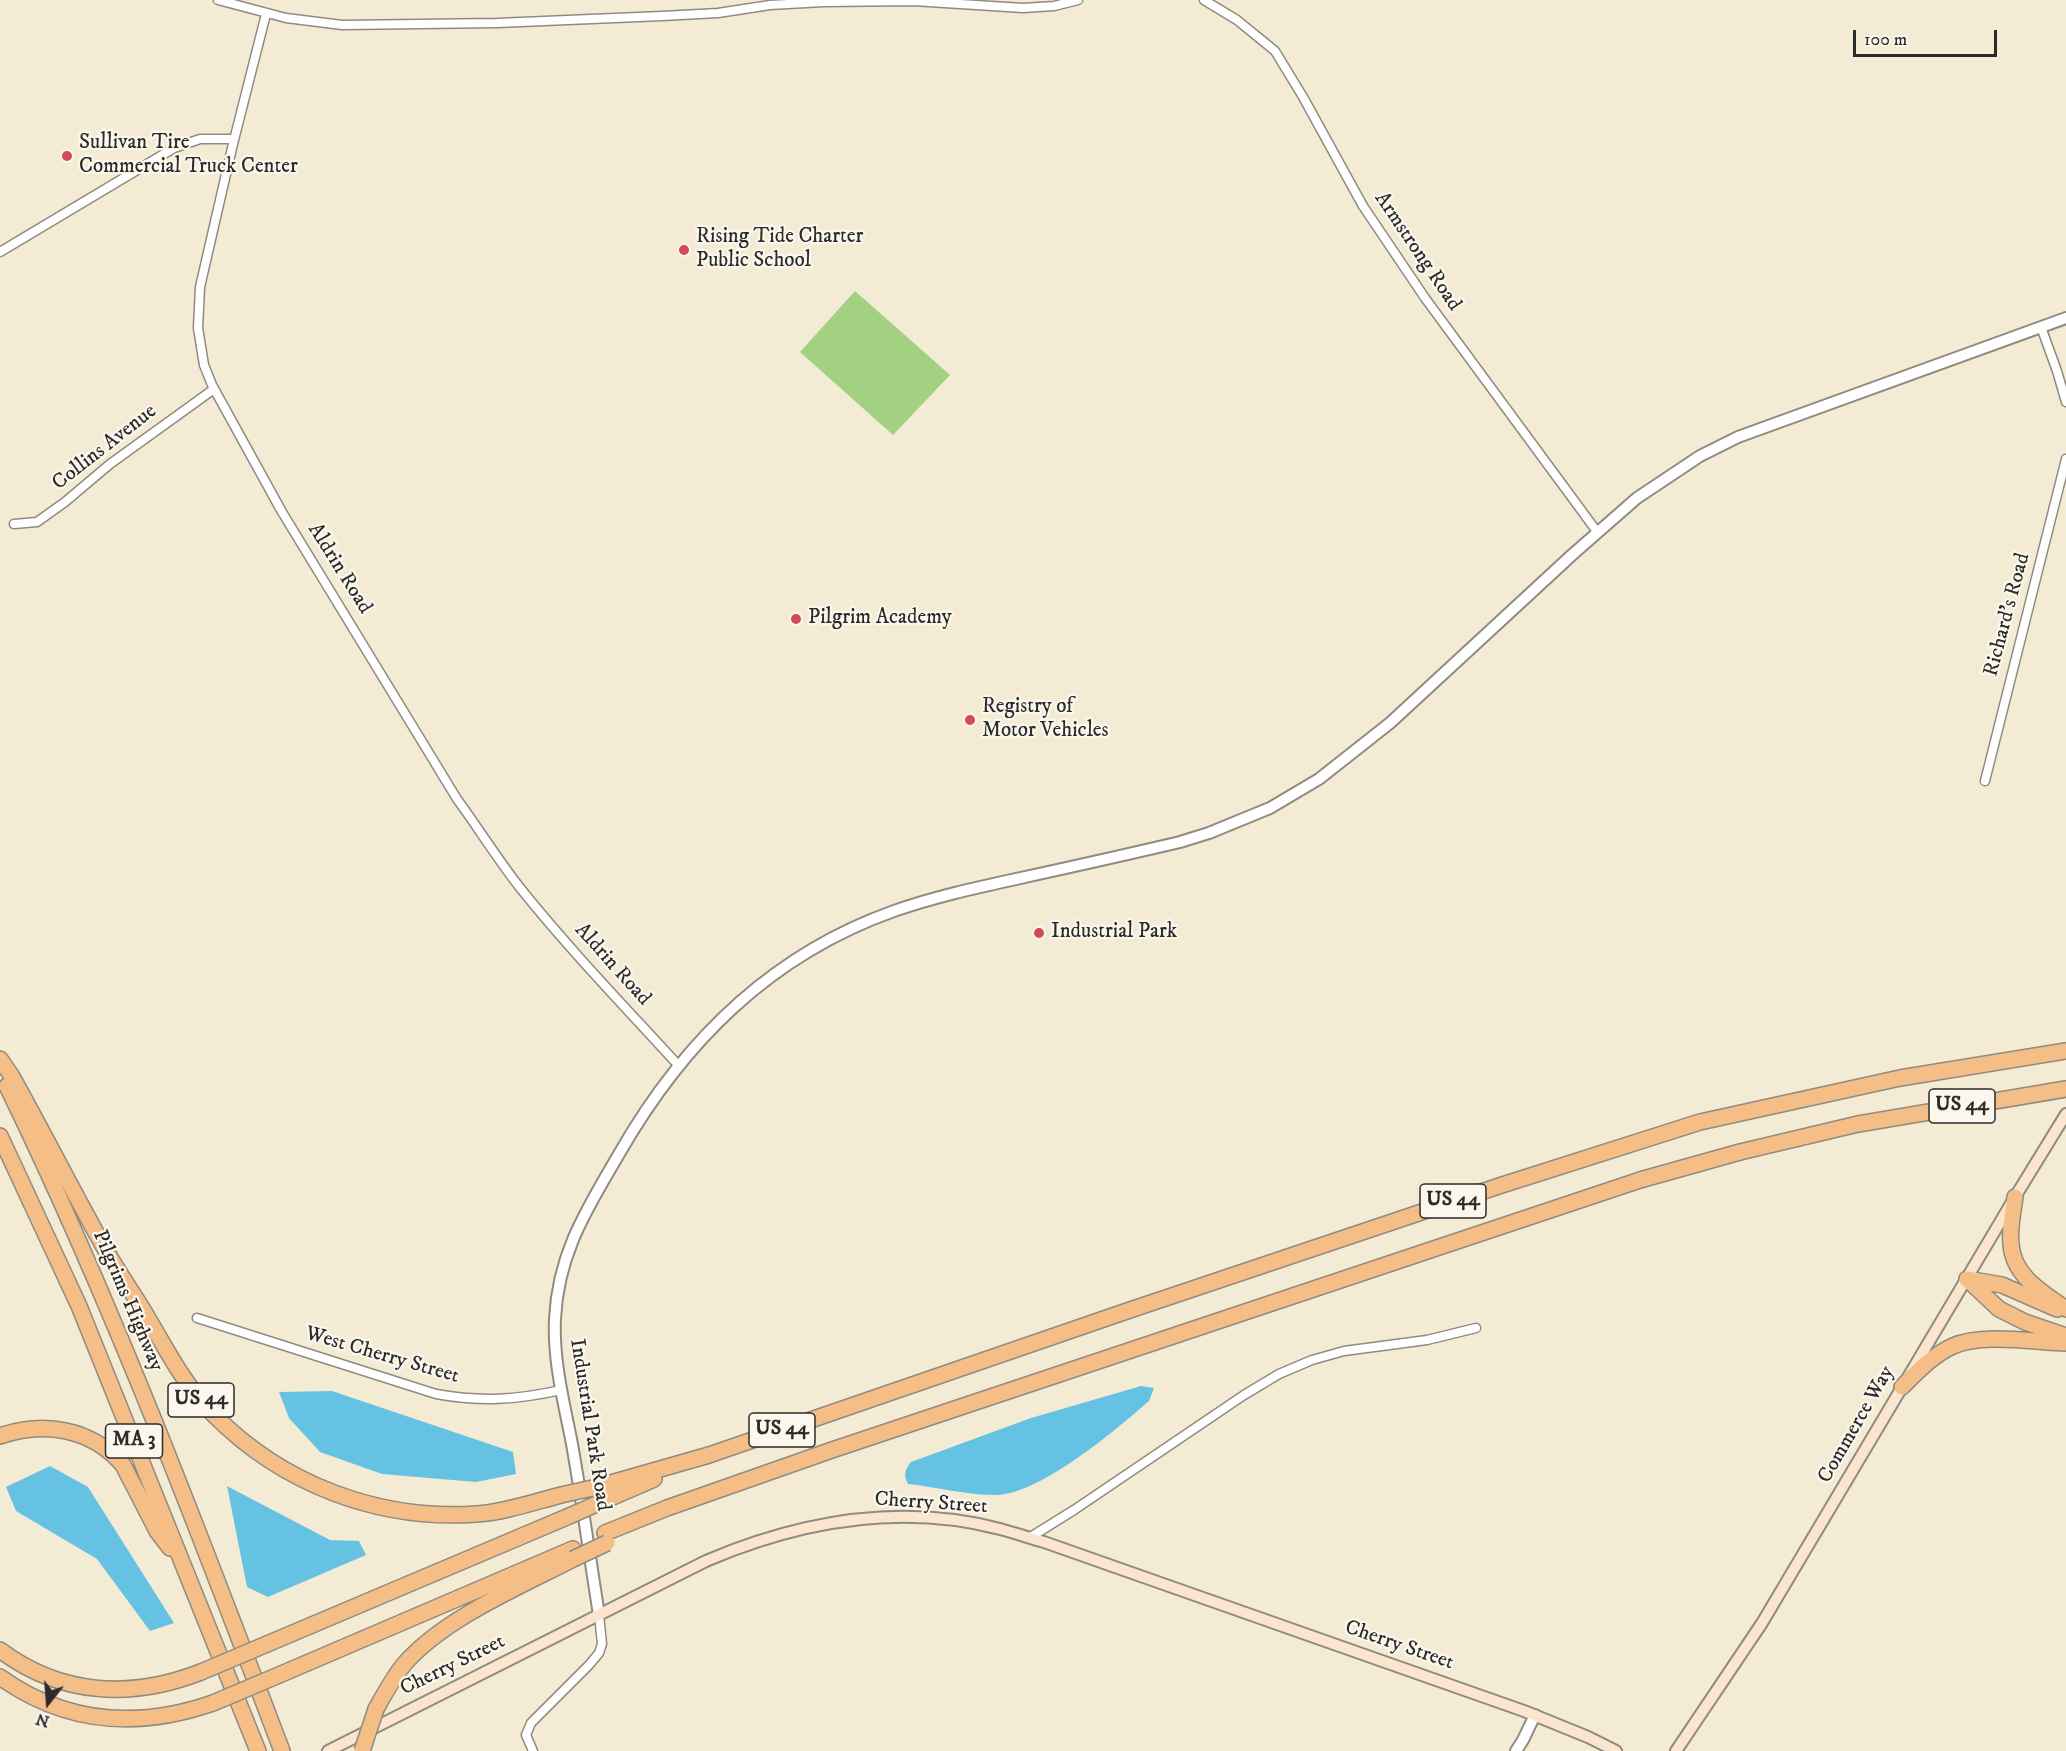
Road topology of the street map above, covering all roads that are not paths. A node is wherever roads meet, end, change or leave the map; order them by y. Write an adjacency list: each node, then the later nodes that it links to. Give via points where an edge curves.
1 (218, 0): 4 (street)
2 (1078, 0): 4 (street, via 1023,8 824,2 718,13 497,23 342,25)
3 (1203, 0): 13 (street, Armstrong Road, via 1237,20 1275,51 1363,206 1425,298)
4 (266, 14): 5 (street, Aldrin Road)
5 (234, 139): 6 (street, via 200,139 174,148); 9 (street, Aldrin Road, via 198,308 200,345)
6 (0, 252)
7 (2066, 318): 8 (street, Industrial Park Road)
8 (2041, 327): 10 (street); 13 (street, Industrial Park Road, via 1725,442 1637,498)
9 (214, 389): 12 (street, Collins Avenue, via 37,522); 17 (street, Aldrin Road, via 282,512 495,856 546,920)
10 (2066, 402)
11 (2066, 459): 14 (street, Richard's Road)
12 (14, 524)
13 (1598, 533): 17 (street, Industrial Park Road, via 1367,743 1291,797 1237,823 1180,842 942,896 860,925 807,953 760,985 710,1029)
14 (1985, 781)
15 (2066, 1051): 32 (highway, US 44, via 1900,1078 1700,1122 1127,1311)
16 (0, 1059): 32 (highway, US 44, bridge, via 104,1248 177,1367 212,1413 275,1466 354,1501 442,1515 478,1514 530,1503)
17 (678, 1065): 30 (street, Industrial Park Road, via 634,1127 567,1253 558,1294 555,1342)
18 (0, 1073): 41 (highway, Pilgrims Highway / MA 3, via 100,1288)
19 (2066, 1089): 34 (highway, US 44, bridge, via 1858,1124 1640,1180 832,1450 667,1508)
20 (2066, 1114): 22 (main road, Commerce Way)
21 (0, 1136): 35 (highway, MA 3, via 83,1317)
22 (2015, 1197): 23 (main road, Commerce Way); 24 (highway, via 2010,1241 2018,1269)
23 (1967, 1279): 24 (highway, via 2002,1285 2039,1303); 27 (highway, via 1999,1310); 29 (main road, Commerce Way)
24 (2066, 1310)
25 (197, 1318): 30 (street, West Cherry Street, via 436,1394 504,1400)
26 (1476, 1328): 33 (street, via 1427,1340 1344,1351 1279,1374)
27 (2066, 1336)
28 (2066, 1343): 29 (highway, via 1986,1339 1962,1343 1928,1363)
29 (1902, 1387): 47 (main road, Commerce Way, via 1762,1623)
30 (561, 1390): 36 (street, Industrial Park Road)
31 (0, 1436): 35 (highway, via 36,1428 59,1429 84,1436 107,1449 123,1465 157,1531)
32 (709, 1455): 37 (highway, bridge, via 179,1681 149,1688 98,1689 50,1678)
33 (1029, 1538): 36 (main road, Cherry Street, via 981,1525 928,1519 864,1518 816,1525 736,1548); 39 (main road, Cherry Street)
34 (573, 1554): 38 (highway, bridge, via 213,1703 167,1716 115,1719 75,1712 32,1697); 43 (highway, bridge, via 436,1635 405,1664 376,1709)
35 (182, 1565): 40 (highway, MA 3)
36 (600, 1615): 42 (main road, Cherry Street); 44 (street, via 599,1653 531,1723 526,1735)
37 (0, 1650)
38 (0, 1677)
39 (1535, 1715): 45 (street); 46 (main road, Cherry Street)
40 (258, 1751)
41 (282, 1751)
42 (328, 1751)
43 (362, 1751)
44 (533, 1751)
45 (1516, 1751)
46 (1616, 1751)
47 (1676, 1751)

